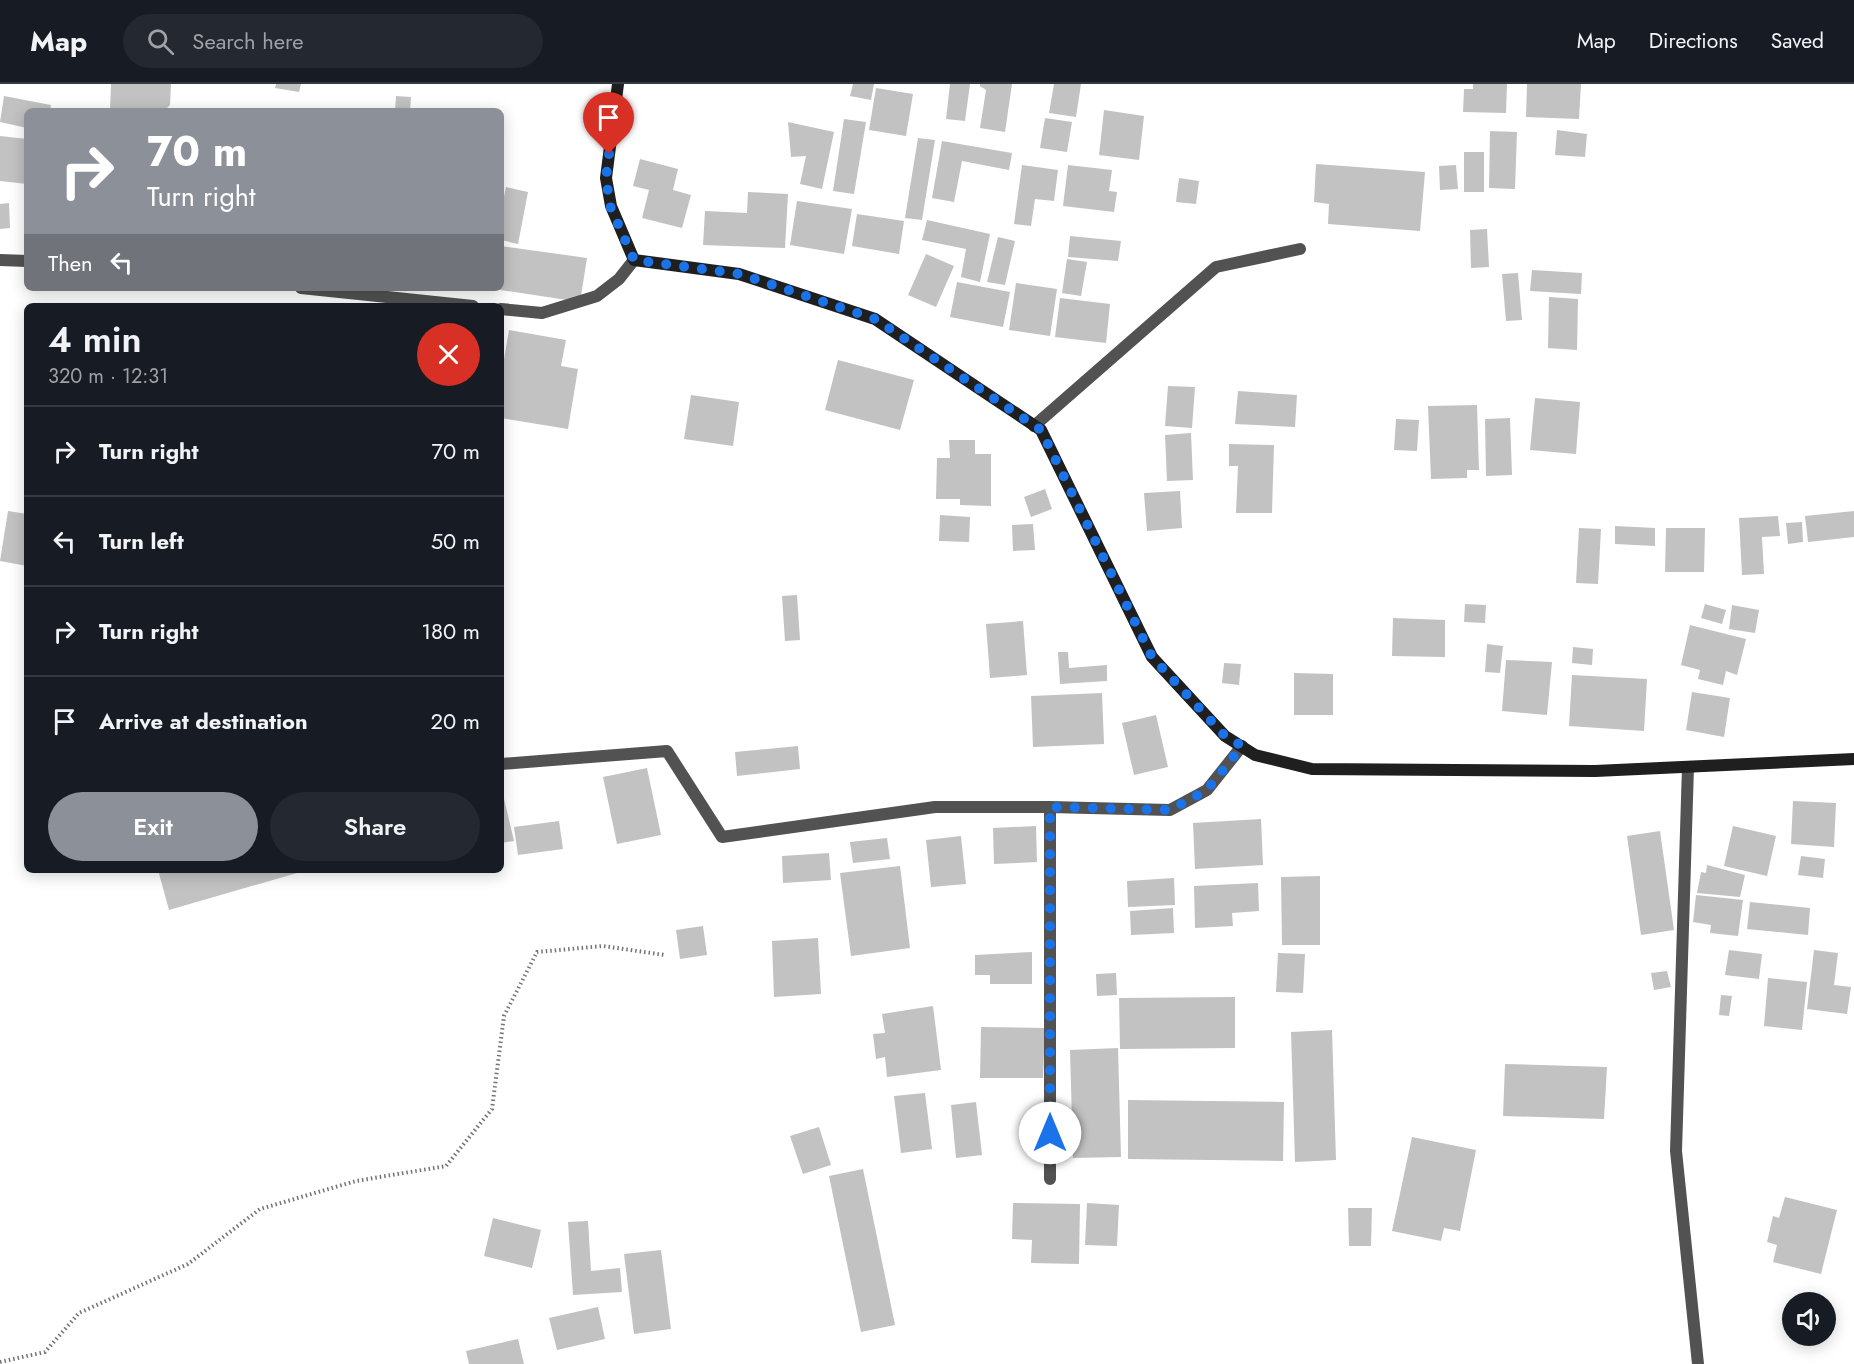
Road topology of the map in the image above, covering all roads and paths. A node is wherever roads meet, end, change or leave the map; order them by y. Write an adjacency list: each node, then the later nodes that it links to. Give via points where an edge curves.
1 (618, 84): 4 (street, via 606,178 610,206)
2 (1300, 249): 9 (street, via 1216,267)
3 (0, 260): 5 (street)
4 (634, 260): 8 (street, via 619,279 597,296 542,313); 9 (street, via 740,274 875,319)
5 (24, 261)
6 (330, 291): 7 (street)
7 (444, 303)
8 (504, 309)
9 (1034, 426): 10 (street, via 1041,430 1152,657 1225,736)
10 (1242, 746): 13 (street, via 1255,755 1312,769); 14 (street, via 1207,790 1170,810)
11 (1854, 759): 13 (street)
12 (504, 764): 14 (street, via 667,751 722,837 935,807)
13 (1688, 768): 18 (street, via 1676,1151)
14 (1050, 807): 16 (street)
15 (665, 955): 17 (path, via 603,946 537,952 504,1016 492,1109 446,1166 356,1181 260,1209 188,1264 79,1312 45,1352)
16 (1050, 1179)
17 (0, 1362)
18 (1698, 1364)

